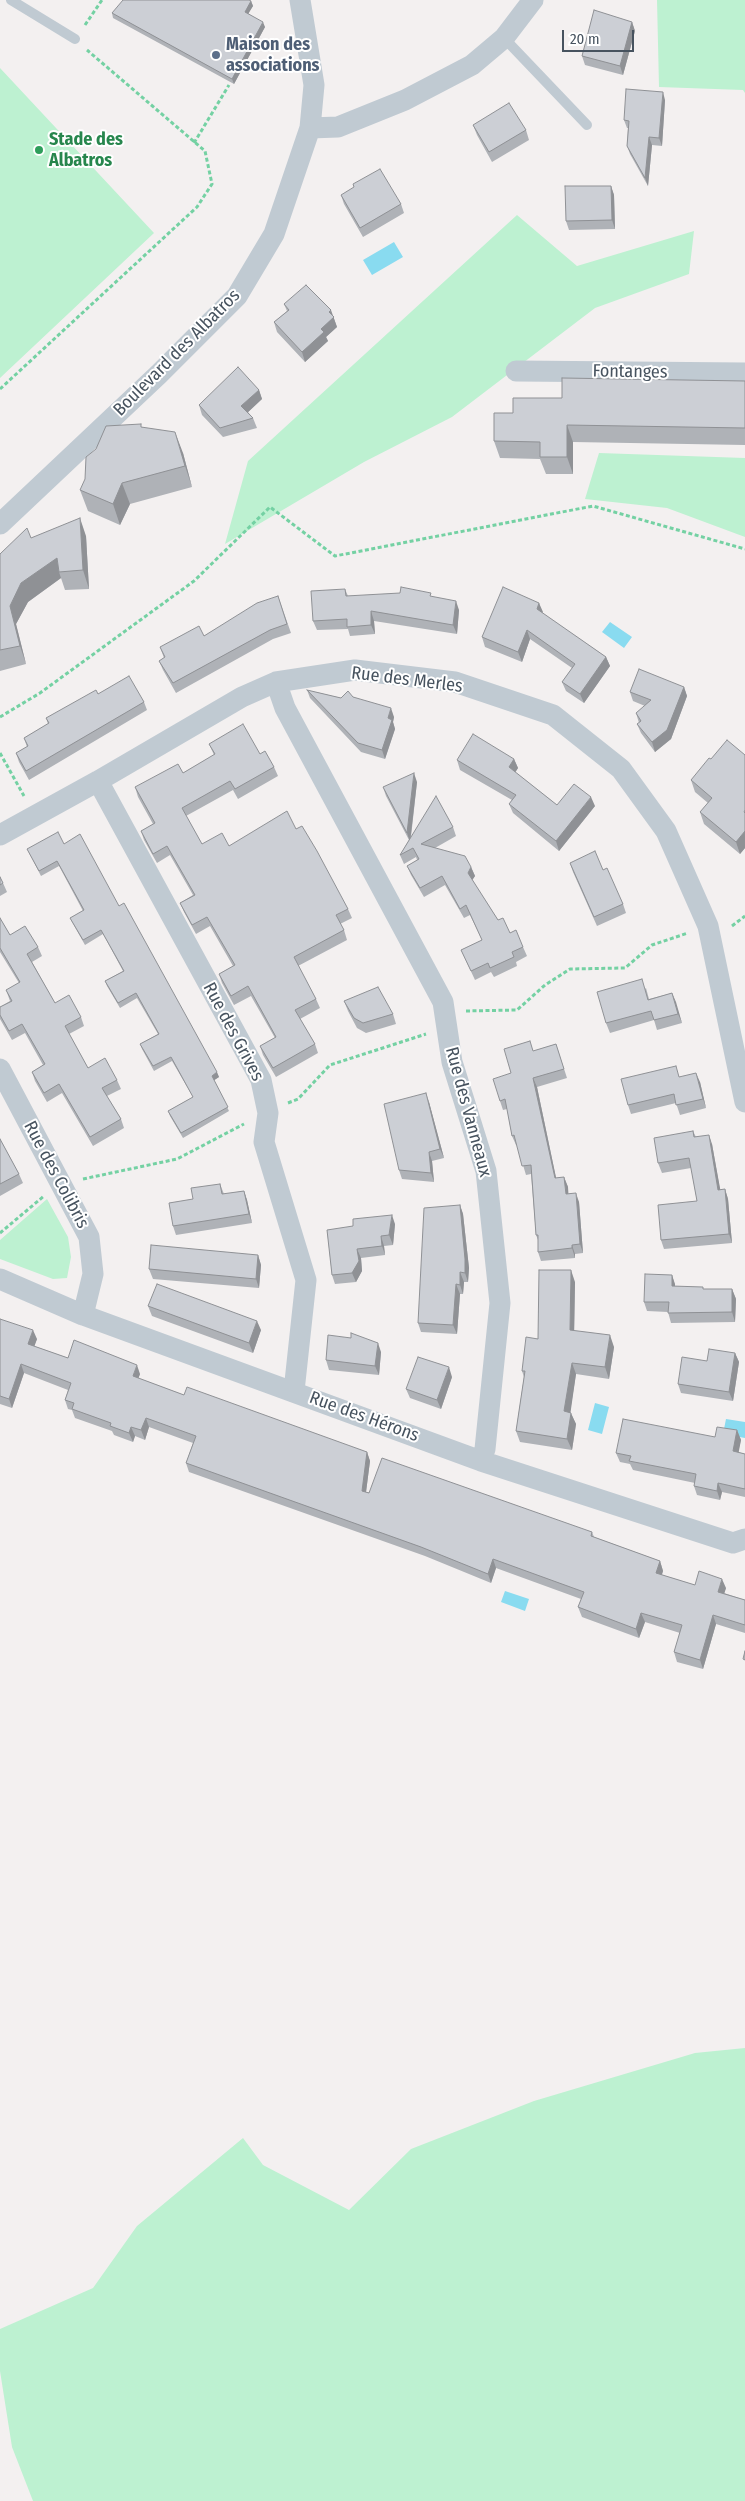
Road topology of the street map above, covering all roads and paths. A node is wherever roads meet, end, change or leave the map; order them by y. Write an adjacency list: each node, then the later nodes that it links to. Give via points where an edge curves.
1 (11, 0): 6 (lane)
2 (102, 0): 6 (path)
3 (300, 0): 9 (street, Boulevard des Albatros, via 314,85)
4 (533, 0): 5 (street)
5 (504, 38): 8 (lane); 9 (street, via 472,64 405,100 338,127)
6 (75, 39): 10 (path)
7 (229, 85): 10 (path)
8 (587, 126)
9 (310, 128): 14 (street, Boulevard des Albatros, via 274,234 237,296)
10 (194, 143): 13 (path, via 205,151 212,184 197,207)
11 (516, 371): 12 (street, Fontanges)
12 (745, 373)
13 (0, 389)
14 (0, 524)
15 (745, 549): 17 (path, via 593,506 335,556 270,507 194,581 40,693)
16 (276, 682): 19 (street, Rue des Merles, via 242,696); 23 (street, Rue des Vanneaux, via 285,708 443,1002); 25 (street, Rue des Merles, via 355,670 455,682 553,715 621,769 666,831 708,926)
17 (0, 717)
18 (0, 753): 20 (path, via 25,796)
19 (98, 781): 21 (street, Rue des Merles); 26 (street, Rue des Grives, via 261,1080)
20 (33, 793)
21 (0, 835)
22 (687, 933): 23 (path, via 652,945 625,968 570,969 545,985 517,1010 468,1010)
23 (446, 1025): 26 (path, via 423,1036 330,1065 298,1099); 32 (street, Rue des Vanneaux, via 452,1062 486,1171 500,1302)
24 (0, 1069): 27 (street, Rue des Colibris)
25 (745, 1102)
26 (268, 1113): 27 (path, via 177,1159); 31 (street, Rue des Grives, via 264,1142 306,1280)
27 (62, 1186): 28 (path, via 43,1197); 30 (street, Rue des Colibris, via 89,1236 93,1274)
28 (0, 1233)
29 (0, 1278): 30 (street, Rue des Hérons)
30 (83, 1315): 31 (street, Rue des Hérons)
31 (294, 1392): 32 (street, Rue des Hérons)
32 (482, 1461): 33 (street, Rue des Hérons)
33 (741, 1544)

